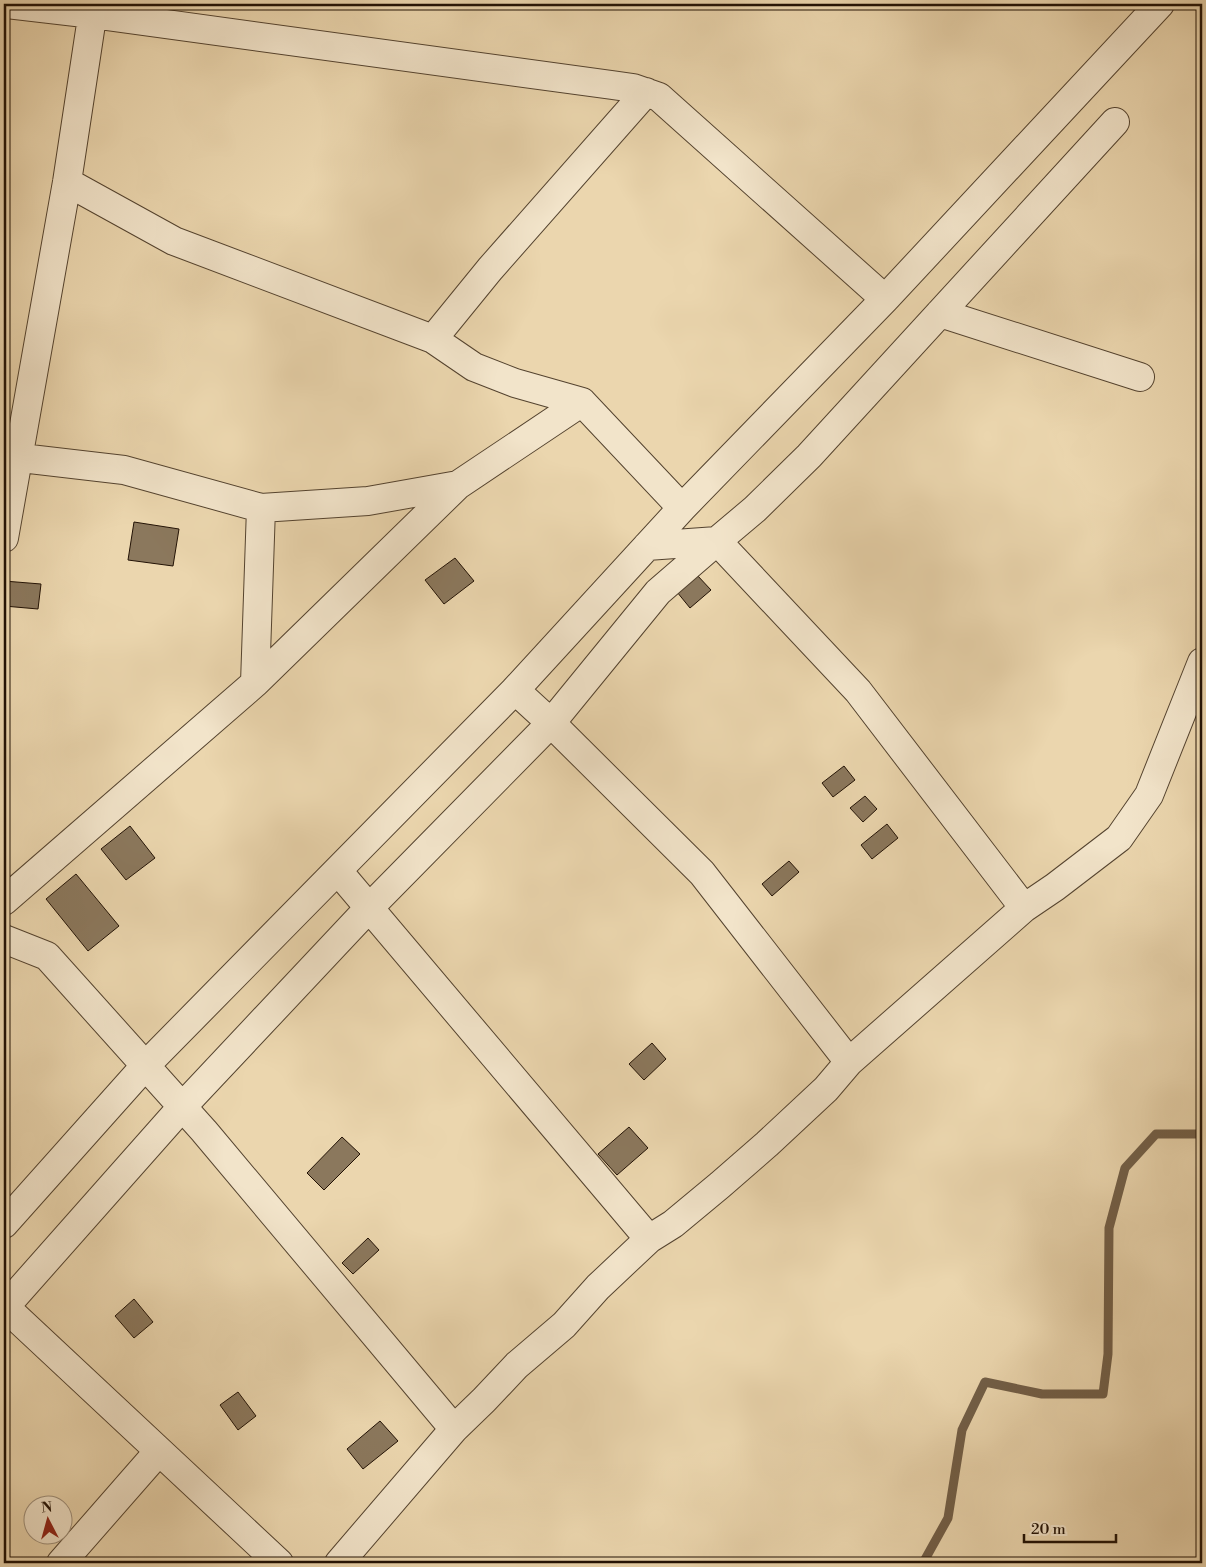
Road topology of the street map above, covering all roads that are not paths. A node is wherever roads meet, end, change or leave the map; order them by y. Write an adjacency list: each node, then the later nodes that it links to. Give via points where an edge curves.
1 (7, 4): 3 (street)
2 (1160, 4): 7 (street)
3 (94, 9): 4 (street); 6 (street)
4 (646, 92): 7 (street, via 659,97); 9 (street)
5 (1115, 122): 8 (street)
6 (67, 182): 9 (street, via 174,241); 12 (street)
7 (885, 299): 15 (street)
8 (940, 313): 10 (street); 17 (street, via 809,456)
9 (432, 339): 11 (street, via 474,367 514,383)
10 (1140, 377)
11 (582, 402): 13 (street); 15 (street)
12 (10, 456): 14 (street, via 124,470); 16 (street)
13 (458, 485): 14 (street, via 368,501); 20 (street)
14 (261, 508): 20 (street)
15 (682, 508): 18 (street)
16 (4, 538)
17 (717, 541): 18 (street); 22 (street, via 658,592); 26 (street, via 858,691)
18 (647, 546): 21 (street)
19 (1202, 662): 26 (street, via 1149,795 1119,838)
20 (255, 683): 24 (street)
21 (515, 690): 22 (street); 23 (street)
22 (551, 723): 25 (street); 28 (street, via 702,873)
23 (338, 870): 25 (street); 29 (street)
24 (4, 901)
25 (369, 908): 30 (street); 32 (street)
26 (1024, 908): 28 (street)
27 (4, 938): 29 (street, via 47,956)
28 (849, 1062): 32 (street, via 826,1089 754,1156 673,1224)
29 (145, 1066): 30 (street); 31 (street)
30 (182, 1107): 33 (street); 34 (street)
31 (4, 1224)
32 (649, 1239): 34 (street)
33 (4, 1307): 35 (street)
34 (454, 1430): 38 (street)
35 (160, 1451): 36 (street); 37 (street)
36 (61, 1563)
37 (279, 1563)
38 (339, 1563)

